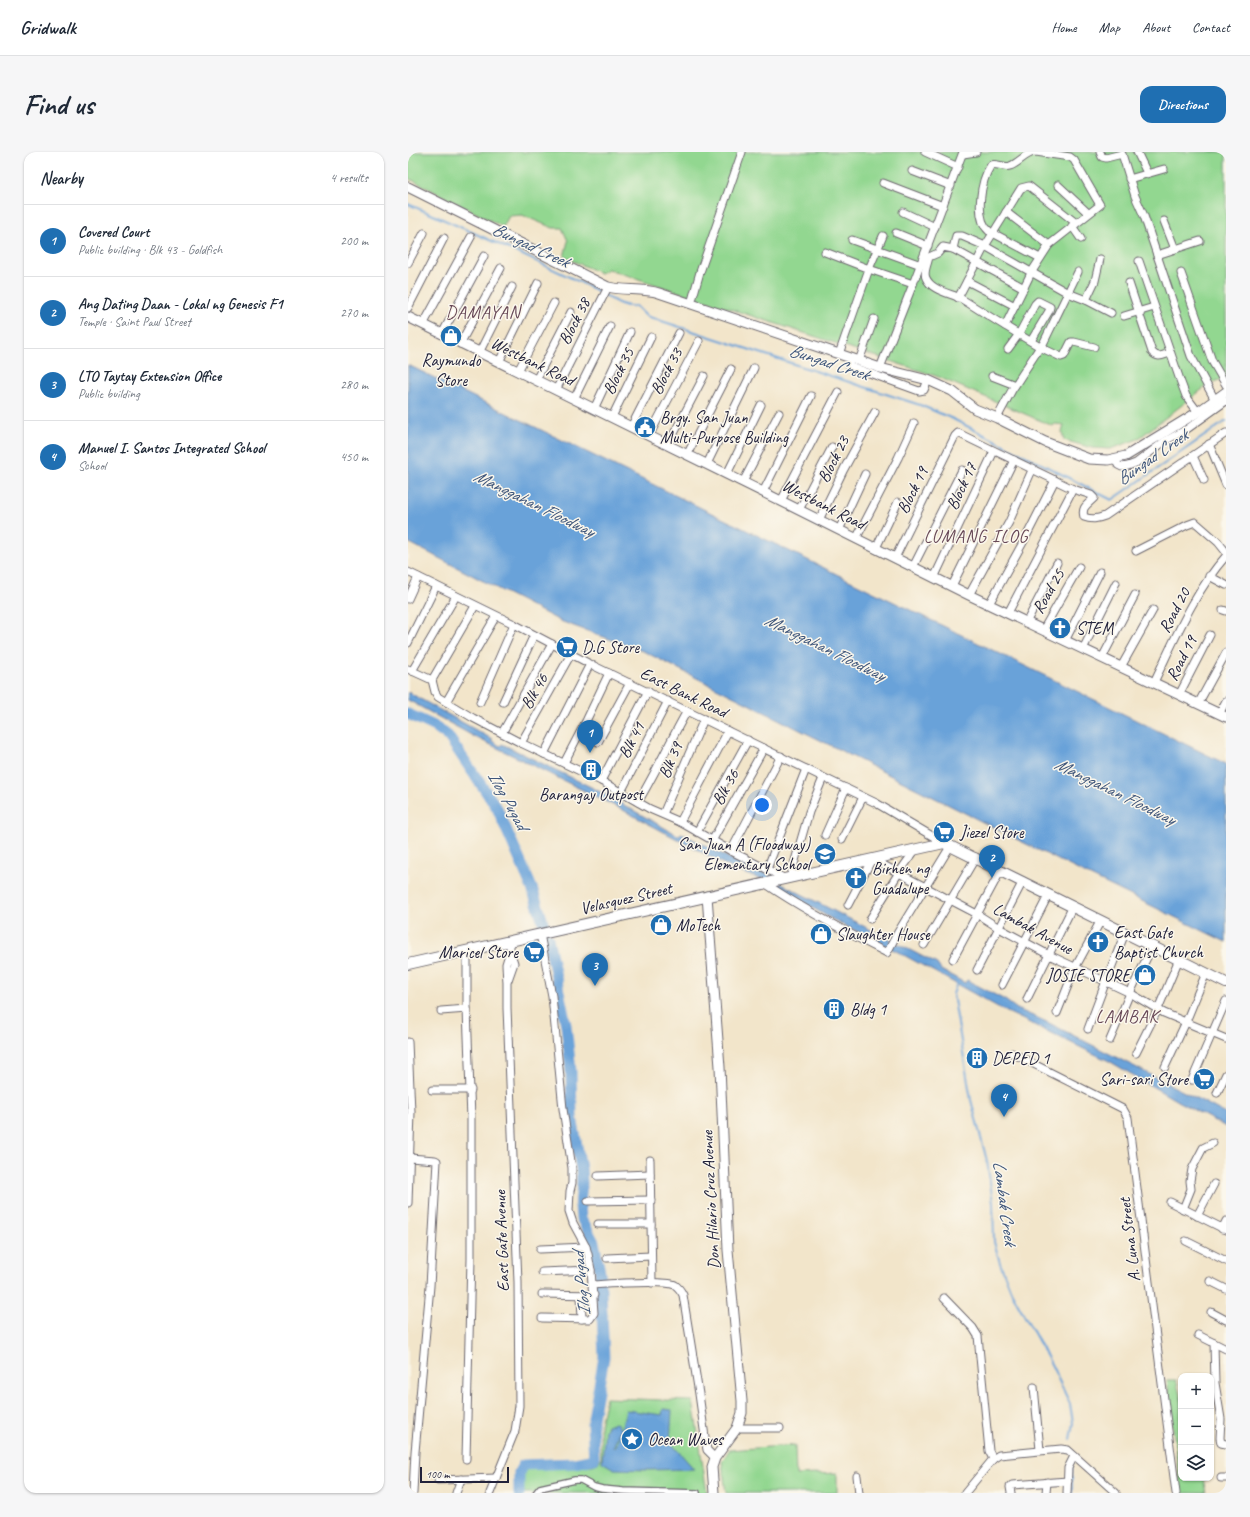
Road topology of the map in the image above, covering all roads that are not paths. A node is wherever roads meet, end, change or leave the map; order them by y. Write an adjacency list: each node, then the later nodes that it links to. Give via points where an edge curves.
1 (742, 152): 65 (street)
2 (925, 152): 9 (street)
3 (976, 152): 7 (street)
4 (1036, 152): 21 (street, via 1070,157 1077,162 1100,205); 25 (street, via 1030,152 1008,166 995,164 988,169 980,212 986,228)
5 (1100, 152): 8 (street, via 1102,157 1106,158)
6 (1137, 152): 12 (street)
7 (963, 153): 9 (street)
8 (1125, 153): 13 (street)
9 (958, 167): 16 (street)
10 (1164, 169): 12 (street)
11 (912, 171): 16 (street)
12 (1147, 173): 13 (street)
13 (1130, 179): 41 (street)
14 (883, 183): 18 (street)
15 (1058, 185): 21 (street)
16 (951, 186): 18 (street)
17 (408, 187): 60 (street)
18 (943, 206): 24 (street)
19 (903, 212): 24 (street)
20 (1006, 212): 23 (street, via 1021,188 1029,186); 25 (street); 34 (street)
21 (1088, 214): 23 (street)
22 (1164, 221): 39 (street)
23 (1074, 224): 31 (street); 34 (street)
24 (935, 227): 35 (street)
25 (993, 232): 36 (street); 43 (street)
26 (896, 233): 35 (street)
27 (424, 234): 47 (street)
28 (883, 236): 38 (street)
29 (471, 237): 75 (street)
30 (444, 238): 68 (street)
31 (1081, 239)
32 (852, 240): 38 (street)
33 (1200, 241): 39 (street)
34 (1049, 244): 43 (street)
35 (928, 246): 48 (street)
36 (985, 246): 37 (street, via 959,235 956,236); 45 (street); 52 (street)
37 (953, 248): 45 (street); 62 (street, via 943,247 929,257 924,274 931,284)
38 (877, 249): 48 (street); 50 (street)
39 (1175, 249): 41 (street)
40 (825, 252): 50 (street)
41 (1157, 255): 109 (street, via 1190,356)
42 (484, 256): 80 (street)
43 (1040, 258): 52 (street)
44 (1100, 259): 63 (street, via 1095,281)
45 (976, 261): 54 (street); 59 (street)
46 (1139, 261): 67 (street)
47 (408, 263)
48 (921, 265): 57 (street)
49 (501, 268): 85 (street)
50 (869, 269): 57 (street); 91 (street)
51 (1078, 272): 61 (street)
52 (1031, 273): 59 (street); 61 (street)
53 (1181, 273): 103 (street, via 1212,361)
54 (967, 281): 62 (street); 66 (street)
55 (538, 283): 93 (street)
56 (1129, 283): 71 (street)
57 (913, 284): 95 (street)
58 (512, 287): 90 (street)
59 (1024, 288): 66 (street)
60 (607, 289): 65 (street, via 648,290); 104 (street, Block 38)
61 (1068, 293): 63 (street); 86 (street)
62 (958, 298): 77 (street)
63 (1086, 300): 70 (street)
64 (554, 303): 97 (street)
65 (691, 304): 91 (street)
66 (1015, 306): 77 (street)
67 (1154, 307): 71 (street); 89 (street)
68 (408, 308)
69 (571, 312): 100 (street)
70 (1111, 312)
71 (1138, 312): 72 (street); 89 (street, via 1154,355 1160,356)
72 (1124, 316)
73 (408, 317): 75 (street, Westbank Road)
74 (874, 319): 92 (street)
75 (423, 325): 80 (street, Westbank Road)
76 (610, 326): 108 (street)
77 (1005, 326): 81 (street)
78 (630, 332): 112 (street)
79 (679, 333): 119 (street)
80 (442, 334): 85 (street, Westbank Road)
81 (1019, 334): 84 (street); 84 (street, via 1038,301 1050,307); 88 (street)
82 (651, 337): 116 (street, Block 35)
83 (699, 341): 121 (street, Block 33)
84 (1031, 341): 86 (street)
85 (460, 344): 90 (street, Westbank Road)
86 (1040, 347): 87 (street, via 1062,357 1071,342); 102 (street)
87 (1094, 347)
88 (1008, 349)
89 (1170, 352): 114 (street, via 1186,396)
90 (479, 353): 93 (street, Westbank Road)
91 (839, 354): 92 (street)
92 (855, 360): 95 (street); 101 (street, via 849,364 850,366 919,391 924,390)
93 (499, 362): 97 (street, Westbank Road)
94 (754, 368): 130 (street)
95 (880, 368): 101 (street)
96 (731, 369): 126 (street)
97 (518, 371): 100 (street, Westbank Road)
98 (704, 376): 123 (street)
99 (992, 376): 102 (street)
100 (536, 380): 104 (street, Westbank Road)
101 (928, 380): 117 (street, via 952,391 975,410)
102 (1015, 385): 117 (street)
103 (1226, 385)
104 (556, 390): 108 (street, Westbank Road)
105 (838, 392): 141 (street)
106 (1226, 392): 109 (street)
107 (811, 396): 140 (street)
108 (574, 399): 112 (street, Westbank Road)
109 (1215, 400): 114 (street)
110 (1226, 401): 128 (street, via 1136,462 1122,467)
111 (761, 405): 133 (street)
112 (594, 409): 116 (street, Westbank Road)
113 (875, 412): 144 (street, Block 23)
114 (1198, 412): 128 (street, via 1126,456)
115 (779, 413): 137 (street)
116 (612, 417): 119 (street, Westbank Road)
117 (997, 418): 128 (street, via 1078,456 1089,459)
118 (914, 423): 146 (street)
119 (631, 427): 121 (street, Westbank Road)
120 (1226, 433): 122 (street)
121 (650, 436): 123 (street, Westbank Road)
122 (1209, 444): 127 (street); 138 (street)
123 (668, 445): 126 (street, Westbank Road)
124 (832, 447): 143 (street)
125 (994, 451): 129 (street); 151 (street, Block 19, via 960,433 955,436); 159 (street, Block 17)
126 (687, 455): 130 (street, Westbank Road)
127 (1193, 456): 136 (street); 139 (street, via 1097,519 1084,517 1083,514 1084,506 1094,497)
128 (1115, 459)
129 (1014, 460): 131 (street); 163 (street)
130 (707, 464): 133 (street, Westbank Road)
131 (1033, 468): 135 (street); 164 (street, via 1009,522)
132 (962, 470): 153 (street)
133 (727, 474): 137 (street, Westbank Road)
134 (865, 474): 145 (street)
135 (1055, 480): 139 (street); 168 (street)
136 (1204, 480)
137 (743, 482): 140 (street, Westbank Road)
138 (1226, 485)
139 (1073, 489): 171 (street)
140 (763, 492): 141 (street, Westbank Road)
141 (781, 500): 143 (street, Westbank Road)
142 (898, 502): 147 (street)
143 (799, 510): 144 (street, Westbank Road)
144 (819, 520): 145 (street, Westbank Road)
145 (838, 530): 146 (street, Westbank Road)
146 (856, 539): 147 (street, Westbank Road)
147 (876, 548): 151 (street, Westbank Road)
148 (1136, 551): 149 (street, via 1195,522)
149 (1226, 552)
150 (1226, 556): 157 (street, Road 20)
151 (895, 558): 153 (street, Westbank Road)
152 (1057, 562): 173 (street)
153 (913, 567): 159 (street, Westbank Road)
154 (1079, 567): 175 (street, Road 25)
155 (408, 572): 158 (street, East Bank Road)
156 (1100, 572): 178 (street)
157 (1209, 576): 161 (street); 190 (street, Road 20)
158 (418, 577): 162 (street, East Bank Road); 167 (street)
159 (934, 578): 163 (street, Westbank Road)
160 (1116, 583): 181 (street)
161 (1226, 585)
162 (436, 586): 166 (street, East Bank Road); 179 (street)
163 (952, 586): 164 (street, Westbank Road)
164 (969, 595): 168 (street, Westbank Road)
165 (1134, 595): 184 (street)
166 (456, 596): 169 (street, East Bank Road); 187 (street)
167 (408, 599)
168 (989, 604): 171 (street, Westbank Road)
169 (475, 606): 172 (street, East Bank Road); 189 (street)
170 (1153, 610): 186 (street)
171 (1008, 613): 173 (street, Westbank Road)
172 (496, 616): 174 (street, East Bank Road); 196 (street)
173 (1027, 622): 175 (street, Westbank Road)
174 (514, 624): 176 (street, East Bank Road); 197 (street)
175 (1043, 630): 178 (street, Westbank Road)
176 (534, 635): 180 (street, East Bank Road); 198 (street)
177 (1210, 635): 193 (street, Road 19)
178 (1065, 640): 181 (street, Westbank Road)
179 (408, 643)
180 (552, 644): 183 (street, East Bank Road); 204 (street)
181 (1083, 649): 184 (street, Westbank Road)
182 (1226, 653): 199 (street)
183 (571, 654): 185 (street, East Bank Road); 207 (street, Blk 46)
184 (1102, 658): 186 (street, Westbank Road)
185 (590, 664): 188 (street, East Bank Road); 209 (street)
186 (1121, 667): 190 (street, Westbank Road)
187 (410, 670): 189 (street)
188 (609, 672): 191 (street, East Bank Road); 211 (street)
189 (432, 680): 196 (street, via 436,695)
190 (1154, 682): 193 (street, Westbank Road)
191 (630, 683): 192 (street, East Bank Road); 206 (street)
192 (648, 692): 194 (street, East Bank Road); 214 (street)
193 (1180, 695): 199 (street, Westbank Road)
194 (668, 701): 200 (street, East Bank Road); 216 (street, Blk 41)
195 (1226, 701): 201 (street)
196 (446, 702): 204 (street)
197 (480, 702)
198 (503, 702)
199 (1198, 704): 201 (street, Westbank Road)
200 (687, 711): 202 (street, East Bank Road); 218 (street)
201 (1222, 716)
202 (704, 719): 203 (street, East Bank Road); 219 (street, Blk 39)
203 (728, 731): 205 (street, East Bank Road); 220 (street)
204 (502, 733): 207 (street)
205 (748, 740): 208 (street, East Bank Road); 221 (street)
206 (598, 742)
207 (521, 743): 209 (street)
208 (764, 748): 210 (street, East Bank Road); 224 (street, Blk 36)
209 (544, 754): 211 (street)
210 (781, 756): 212 (street, East Bank Road); 227 (street)
211 (564, 764): 214 (street)
212 (806, 769): 213 (street, East Bank Road); 230 (street)
213 (823, 778): 215 (street, East Bank Road); 233 (street, via 809,812)
214 (601, 781): 216 (street)
215 (846, 788): 217 (street, East Bank Road); 222 (street)
216 (621, 792): 218 (street)
217 (863, 797): 223 (street); 225 (street, East Bank Road)
218 (638, 802): 219 (street)
219 (663, 814): 220 (street)
220 (680, 822): 221 (street)
221 (697, 832): 224 (street)
222 (825, 835)
223 (842, 839)
224 (712, 841): 227 (street)
225 (948, 844): 226 (main road, Velasquez Street); 228 (main road); 236 (street)
226 (916, 849): 229 (main road, Velasquez Street); 232 (street)
227 (731, 851): 230 (street)
228 (976, 857): 231 (main road); 239 (street)
229 (872, 859): 232 (street, Lambak Avenue); 233 (main road, Velasquez Street); 240 (street)
230 (767, 869): 233 (street)
231 (1001, 870): 234 (main road); 242 (street)
232 (898, 874): 236 (street, Lambak Avenue); 243 (street)
233 (788, 879): 235 (main road, Velasquez Street)
234 (1024, 881): 237 (main road); 245 (street)
235 (766, 884): 236 (street, via 850,934 888,951); 238 (main road, Velasquez Street)
236 (925, 888): 239 (street, Lambak Avenue)
237 (1049, 894): 241 (main road); 248 (street)
238 (707, 896): 247 (main road, Velasquez Street); 326 (street, Don Hilario Cruz Avenue, via 720,1067 728,1250 742,1401 742,1413)
239 (950, 901): 242 (street, Lambak Avenue); 249 (street)
240 (848, 905)
241 (1073, 906): 244 (main road); 253 (street)
242 (978, 914): 245 (street, Lambak Avenue); 254 (street)
243 (870, 919)
244 (1101, 920): 246 (main road); 257 (street)
245 (1000, 928): 248 (street, Lambak Avenue); 258 (street)
246 (1125, 933): 251 (main road); 260 (street)
247 (540, 934): 250 (main road, Velasquez Street); 301 (street, via 552,996 563,1109 572,1168 569,1211)
248 (1025, 942): 253 (street, Lambak Avenue); 262 (street)
249 (924, 945)
250 (510, 946): 252 (main road, Velasquez Street); 335 (street, East Gate Avenue, via 514,963 508,982 507,1008 518,1282 519,1406 515,1431)
251 (1152, 947): 255 (main road); 263 (street)
252 (467, 951): 256 (main road, Velasquez Street); 266 (street)
253 (1049, 955): 257 (street, Lambak Avenue); 264 (street)
254 (952, 959)
255 (1179, 959): 259 (main road); 267 (street)
256 (408, 964)
257 (1075, 968): 260 (street, Lambak Avenue); 269 (street)
258 (977, 970)
259 (1206, 973): 261 (main road); 270 (street)
260 (1106, 981): 263 (street, Lambak Avenue); 271 (street)
261 (1226, 983)
262 (1002, 985)
263 (1130, 993): 267 (street, Lambak Avenue); 274 (street)
264 (1027, 999)
265 (1226, 1001): 272 (street)
266 (467, 1009): 268 (street); 282 (street)
267 (1158, 1009): 270 (street, Lambak Avenue); 277 (street)
268 (441, 1011)
269 (1057, 1013)
270 (1186, 1022): 272 (street, Lambak Avenue); 278 (street)
271 (1088, 1029)
272 (1212, 1033): 273 (street, Lambak Avenue); 280 (street)
273 (1226, 1039)
274 (1110, 1040)
275 (408, 1042): 285 (street)
276 (1012, 1053): 354 (street, A. Luna Street, via 1126,1112)
277 (1136, 1053)
278 (1165, 1067)
279 (1226, 1074): 283 (street)
280 (1192, 1080)
281 (432, 1090): 282 (street)
282 (471, 1090): 332 (street, via 471,1259)
283 (1217, 1093)
284 (1213, 1143): 294 (street, via 1203,1148 1192,1169 1191,1189)
285 (410, 1158): 293 (street); 341 (street, via 437,1162)
286 (650, 1160): 287 (street)
287 (650, 1174): 288 (street); 290 (street)
288 (598, 1176)
289 (1214, 1184): 295 (street)
290 (651, 1200): 291 (street); 298 (street)
291 (588, 1201)
292 (1170, 1202): 294 (street)
293 (408, 1203)
294 (1183, 1209): 295 (street)
295 (1198, 1216): 299 (street)
296 (1226, 1221): 299 (street)
297 (598, 1224): 298 (street)
298 (651, 1224): 303 (street)
299 (1224, 1230)
300 (1186, 1241): 305 (street)
301 (586, 1247): 302 (street); 306 (street)
302 (540, 1249)
303 (651, 1256): 304 (street); 309 (street)
304 (607, 1258)
305 (1226, 1261)
306 (592, 1270): 307 (street); 310 (street)
307 (542, 1272)
308 (1210, 1281): 311 (street)
309 (652, 1283): 310 (street); 331 (street, via 675,1285 683,1295 707,1450)
310 (595, 1284): 314 (street)
311 (1226, 1289)
312 (542, 1294): 313 (street)
313 (581, 1295): 314 (street); 318 (street)
314 (594, 1295): 318 (street, via 594,1314 590,1319)
315 (944, 1298): 333 (street, via 978,1336 989,1451)
316 (1211, 1312): 319 (street)
317 (542, 1318): 318 (street)
318 (582, 1319)
319 (1226, 1320)
320 (1198, 1335): 321 (street)
321 (1214, 1343): 322 (street); 323 (street)
322 (1226, 1349)
323 (1213, 1373)
324 (1034, 1387): 329 (street)
325 (1214, 1388): 328 (street, via 1220,1419 1220,1438 1221,1442)
326 (737, 1428): 327 (street); 331 (street, Don Hilario Cruz Avenue)
327 (780, 1428)
328 (1226, 1444)
329 (1040, 1450): 330 (street, via 1068,1450); 333 (street, via 1004,1454)
330 (1074, 1456): 338 (street, via 1068,1468); 353 (street)
331 (715, 1458): 347 (street, Don Hilario Cruz Avenue, via 712,1467)
332 (466, 1459)
333 (993, 1459): 349 (street)
334 (857, 1476): 348 (street)
335 (496, 1478): 336 (street); 343 (street, East Gate Avenue)
336 (461, 1479): 337 (street); 342 (street)
337 (438, 1480)
338 (1068, 1481): 339 (street); 352 (street)
339 (1046, 1482): 350 (street, via 1012,1485); 351 (street)
340 (623, 1492): 344 (street, via 602,1489 575,1480 540,1488); 345 (street)
341 (413, 1493)
342 (456, 1493)
343 (490, 1493)
344 (536, 1493)
345 (694, 1493): 346 (street)
346 (698, 1493)
347 (714, 1493)
348 (859, 1493)
349 (965, 1493)
350 (1011, 1493)
351 (1046, 1493)
352 (1067, 1493)
353 (1116, 1493)
354 (1176, 1493)

